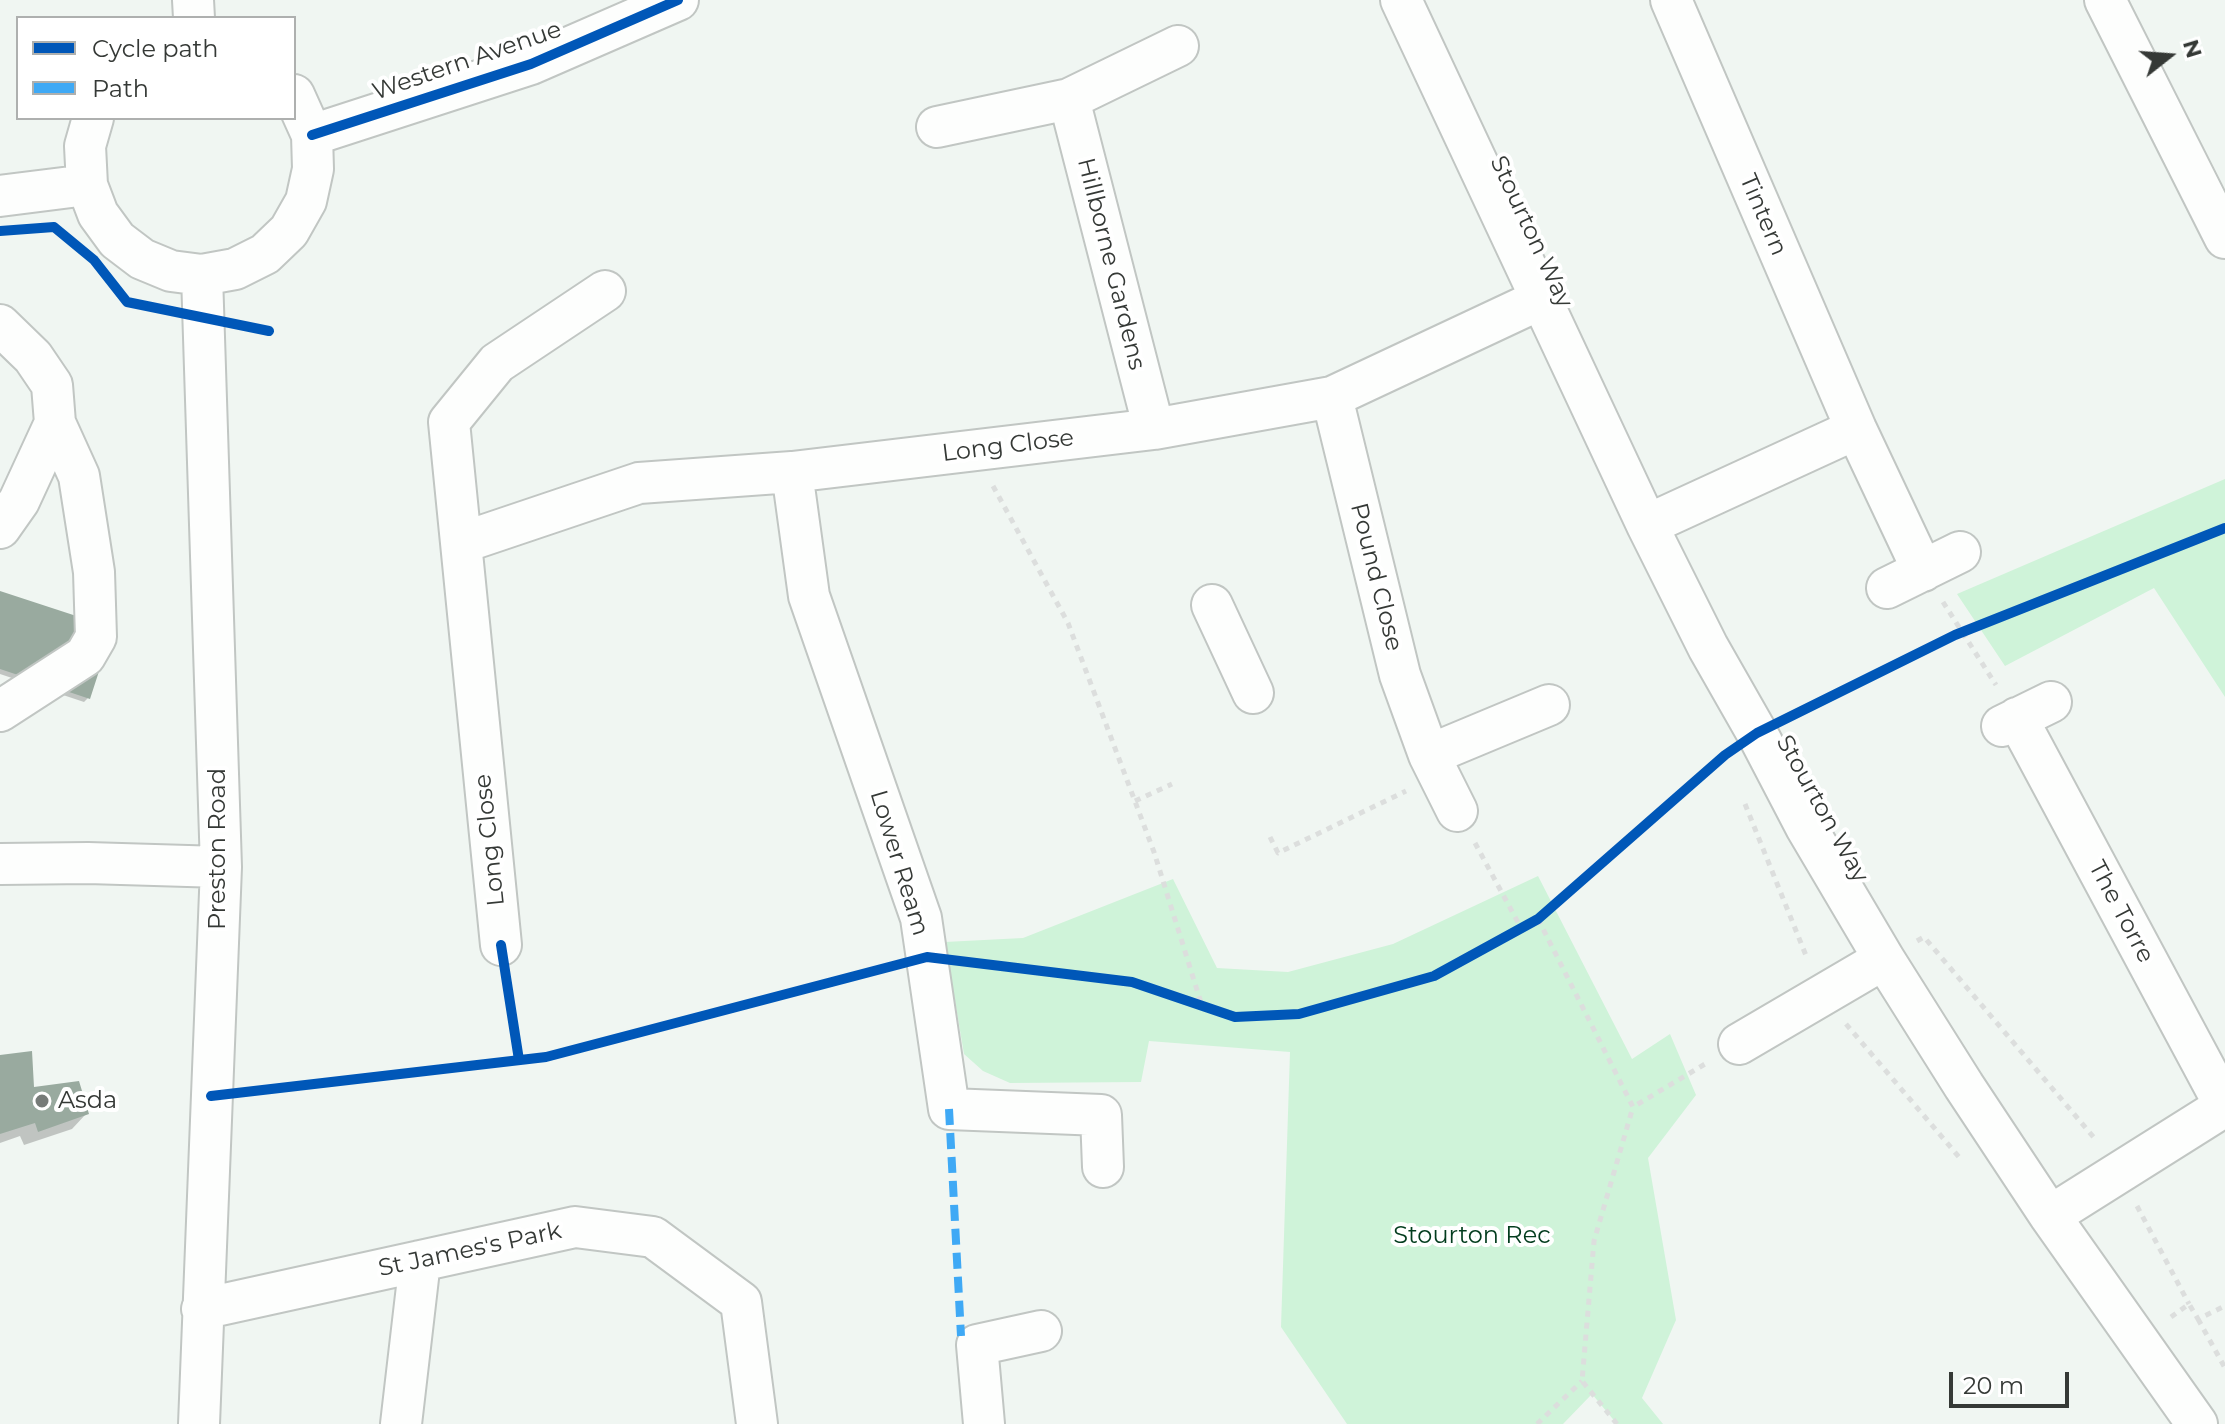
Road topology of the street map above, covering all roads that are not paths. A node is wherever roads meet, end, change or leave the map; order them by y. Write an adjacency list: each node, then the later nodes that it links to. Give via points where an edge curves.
1 (678, 0): 10 (street, Western Avenue, via 531,64)
2 (1401, 0): 16 (street, Stourton Way)
3 (1671, 0): 21 (street, Tintern)
4 (2105, 0): 13 (street)
5 (1178, 46): 7 (street)
6 (296, 99): 10 (street)
7 (1069, 99): 9 (street); 20 (street, Hillborne Gardens)
8 (92, 120): 11 (street, via 85,146)
9 (937, 127)
10 (312, 135): 14 (street, via 309,191 289,231 265,254 235,269)
11 (87, 185): 12 (street); 14 (street, via 98,214 117,240 142,259 171,271)
12 (0, 196)
13 (2225, 238)
14 (202, 275): 37 (street, Preston Road)
15 (605, 291): 25 (street, Long Close, via 497,363 449,422)
16 (1541, 299): 18 (street, Long Close); 23 (street, Stourton Way)
17 (0, 325): 19 (street, via 52,385)
18 (1332, 397): 20 (street, Long Close); 34 (street, Pound Close, via 1400,675)
19 (55, 423): 24 (street, via 19,501); 32 (street, via 79,476 94,572 96,637 85,656)
20 (1154, 429): 22 (street, Long Close)
21 (1856, 429): 23 (street); 27 (street, Tintern)
22 (792, 472): 25 (street, Long Close, via 639,483); 42 (street, Lower Ream, via 809,596 921,918 949,1109 1101,1115)
23 (1647, 525): 39 (street, Stourton Way, via 1806,827)
24 (0, 528)
25 (461, 543): 38 (street, Long Close)
26 (1960, 552): 27 (street)
27 (1923, 571): 28 (street)
28 (1887, 588)
29 (1212, 605): 30 (street)
30 (1253, 693)
31 (1549, 705): 34 (street)
32 (0, 711)
33 (2023, 715): 41 (street, The Torre)
34 (1434, 765): 35 (street, Pound Close)
35 (1457, 811)
36 (0, 864): 37 (street)
37 (221, 867): 45 (street, Preston Road)
38 (501, 945)
39 (1884, 959): 40 (street); 43 (street, Stourton Way)
40 (1739, 1044)
41 (2225, 1106): 43 (street, The Torre)
42 (1103, 1167)
43 (2050, 1216): 51 (street, Stourton Way)
44 (420, 1261): 45 (street, St James's Park); 48 (street); 49 (street, St James's Park, via 575,1227 653,1237 741,1302)
45 (202, 1309): 47 (street, Preston Road)
46 (1041, 1331): 50 (street, via 969,1341)
47 (199, 1424)
48 (401, 1424)
49 (757, 1424)
50 (984, 1424)
51 (2197, 1424)

